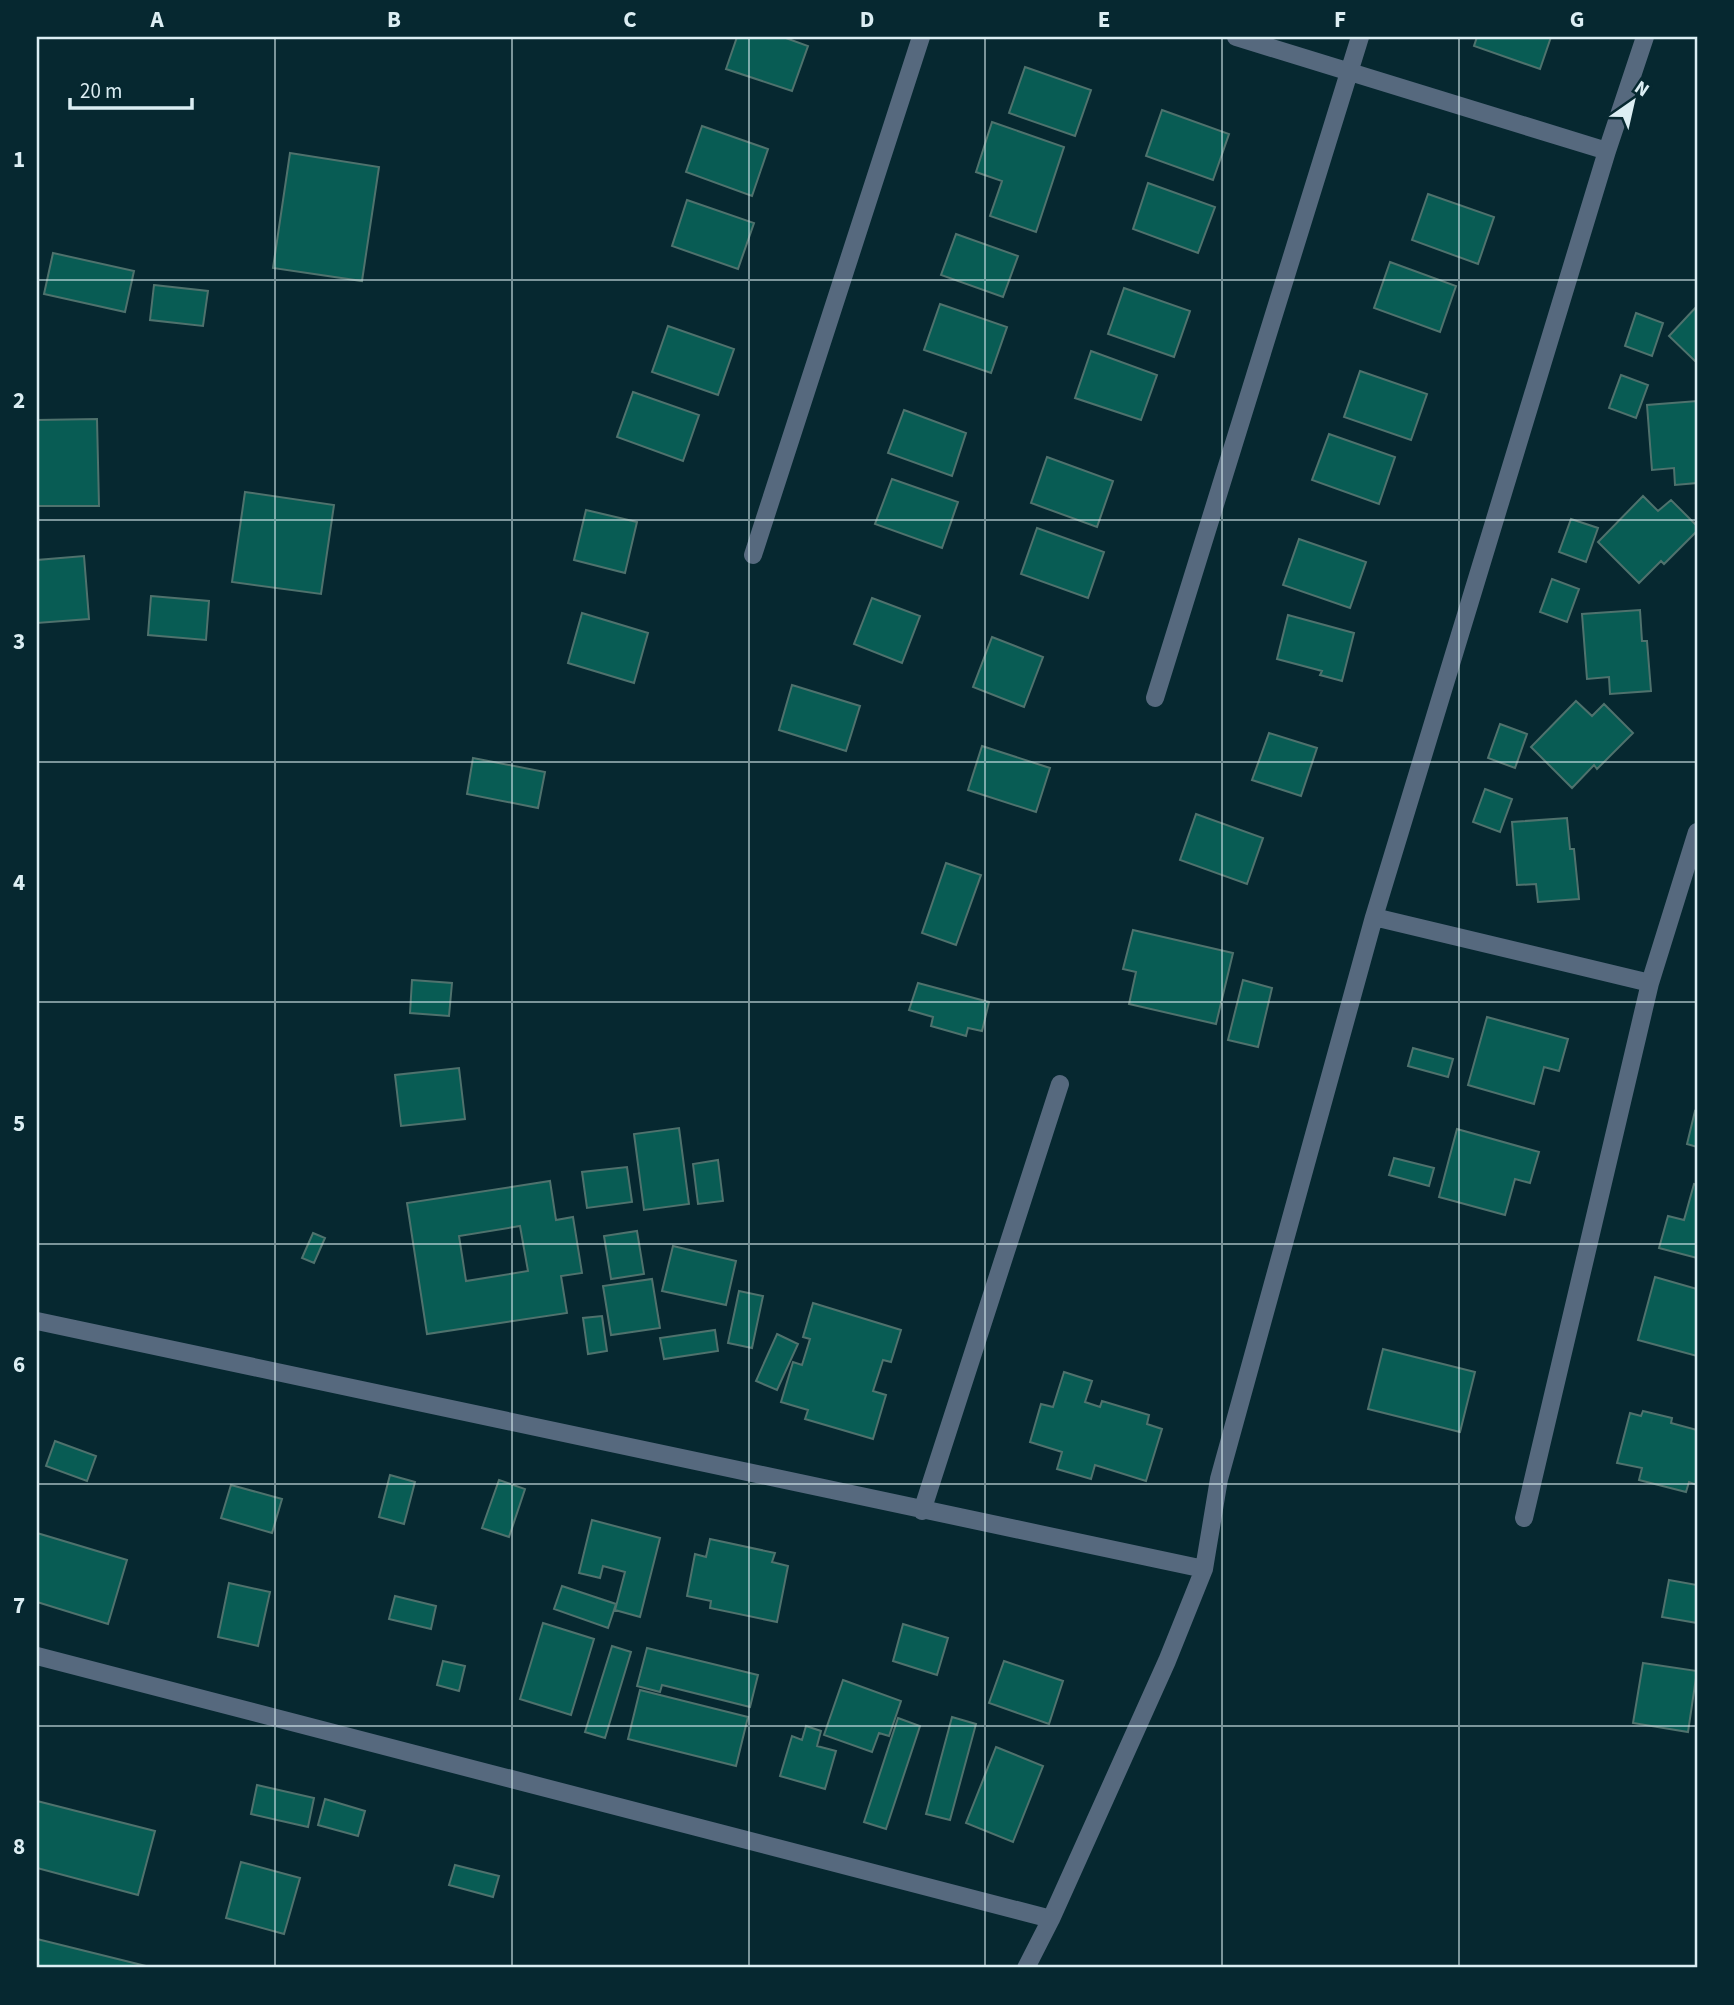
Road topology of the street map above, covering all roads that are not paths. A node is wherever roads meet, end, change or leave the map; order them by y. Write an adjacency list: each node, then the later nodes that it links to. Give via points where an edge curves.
1 (920, 37): 7 (street)
2 (1236, 37): 5 (street)
3 (1360, 37): 5 (street)
4 (1644, 37): 6 (street)
5 (1348, 72): 6 (street); 8 (street)
6 (1607, 151): 10 (street)
7 (753, 555)
8 (1155, 698)
9 (1697, 832): 11 (street)
10 (1374, 918): 11 (street); 16 (street, via 1219,1479)
11 (1650, 983): 15 (street)
12 (1060, 1084): 14 (street)
13 (37, 1321): 14 (street)
14 (922, 1511): 16 (street)
15 (1524, 1518)
16 (1204, 1569): 18 (street)
17 (37, 1656): 18 (street)
18 (1051, 1919): 19 (street)
19 (1026, 1968)

